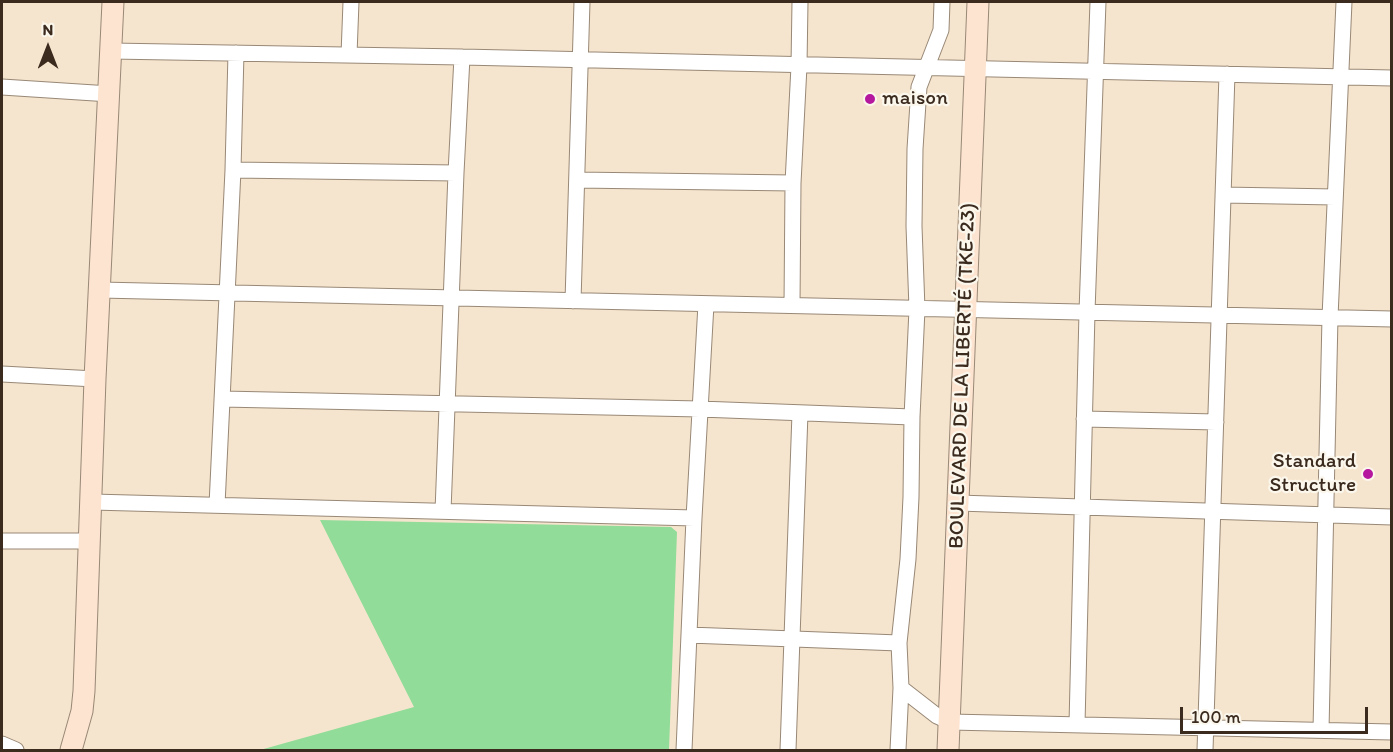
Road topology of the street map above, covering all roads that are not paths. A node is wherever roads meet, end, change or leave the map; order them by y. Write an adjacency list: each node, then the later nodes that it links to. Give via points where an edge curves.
1 (113, 2): 9 (street)
2 (351, 2): 11 (street)
3 (582, 2): 13 (street)
4 (800, 2): 14 (street)
5 (942, 2): 15 (street, via 941,30)
6 (978, 2): 16 (street, BOULEVARD DE LA LIBERTÉ (TKE-23))
7 (1098, 2): 17 (street)
8 (1344, 2): 19 (street)
9 (111, 51): 10 (street); 22 (street)
10 (236, 53): 11 (street); 23 (street)
11 (349, 55): 12 (street)
12 (462, 57): 13 (street); 24 (street)
13 (580, 60): 14 (street); 25 (street)
14 (799, 66): 15 (street); 26 (street)
15 (927, 68): 16 (street); 35 (street, via 919,87 915,149)
16 (976, 69): 17 (street); 36 (street, BOULEVARD DE LA LIBERTÉ (TKE-23))
17 (1095, 72): 18 (street); 37 (street)
18 (1227, 74): 19 (street); 27 (street)
19 (1340, 77): 20 (street); 28 (street)
20 (1392, 78)
21 (2, 87): 22 (street)
22 (110, 94): 29 (street)
23 (233, 170): 24 (street); 30 (street)
24 (456, 173): 31 (street)
25 (577, 180): 26 (street); 32 (street)
26 (793, 183): 34 (street)
27 (1223, 195): 28 (street); 38 (street)
28 (1335, 197): 39 (street)
29 (100, 290): 30 (street); 42 (street)
30 (227, 293): 31 (street); 43 (street)
31 (452, 298): 32 (street); 44 (street)
32 (573, 301): 33 (street)
33 (706, 304): 34 (street); 45 (street)
34 (792, 305): 35 (street)
35 (917, 309): 36 (street); 47 (street)
36 (966, 310): 37 (street); 51 (street, BOULEVARD DE LA LIBERTÉ (TKE-23))
37 (1087, 312): 38 (street); 48 (street)
38 (1220, 315): 39 (street); 49 (street)
39 (1330, 317): 40 (street); 56 (street)
40 (1392, 319)
41 (2, 374): 42 (street)
42 (95, 379): 50 (street)
43 (222, 399): 44 (street); 52 (street)
44 (446, 404): 45 (street); 54 (street)
45 (700, 409): 46 (street); 58 (street)
46 (800, 413): 47 (street); 62 (street)
47 (912, 417): 63 (street, via 909,528)
48 (1084, 419): 49 (street); 53 (street)
49 (1216, 422): 55 (street)
50 (92, 502): 52 (street); 60 (street)
51 (958, 504): 53 (street); 65 (street, BOULEVARD DE LA LIBERTÉ (TKE-23))
52 (217, 505): 54 (street)
53 (1082, 507): 55 (street); 66 (street)
54 (443, 511): 58 (street)
55 (1212, 511): 56 (street); 67 (street)
56 (1326, 515): 57 (street); 68 (street)
57 (1392, 517)
58 (694, 518): 61 (street)
59 (2, 541): 60 (street)
60 (90, 541): 72 (street, via 84,691)
61 (689, 634): 62 (street); 73 (street)
62 (793, 639): 63 (street); 74 (street)
63 (899, 643): 64 (street)
64 (901, 688): 65 (street); 75 (street)
65 (950, 722): 66 (street); 76 (street, BOULEVARD DE LA LIBERTÉ (TKE-23))
66 (1077, 724): 67 (street)
67 (1206, 727): 68 (street); 77 (street)
68 (1321, 730): 69 (street)
69 (1392, 732)
70 (2, 744): 71 (street)
71 (16, 750)
72 (71, 750)
73 (684, 750)
74 (788, 750)
75 (898, 750)
76 (948, 750)
77 (1205, 750)

